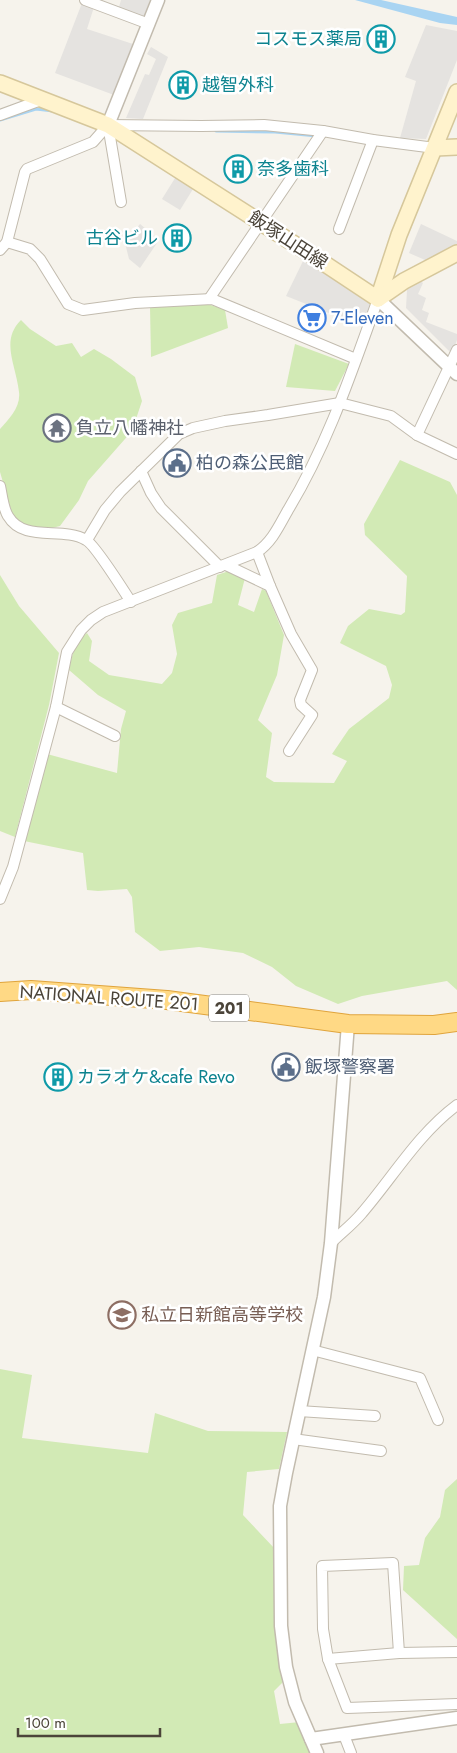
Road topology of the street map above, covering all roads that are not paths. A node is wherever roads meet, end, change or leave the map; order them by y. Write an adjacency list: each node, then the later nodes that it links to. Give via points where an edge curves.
1 (85, 0): 3 (street)
2 (158, 0): 3 (street)
3 (149, 24): 8 (street)
4 (0, 82): 6 (main road, 飯塚山田線)
5 (457, 92): 12 (main road)
6 (41, 100): 7 (street); 8 (main road, 飯塚山田線)
7 (0, 115)
8 (108, 125): 9 (street, via 264,125); 13 (street); 14 (main road, 飯塚山田線); 16 (street, via 93,142 27,169)
9 (320, 135): 10 (street); 14 (street)
10 (372, 144): 12 (street); 15 (street)
11 (457, 147): 12 (main road)
12 (435, 148): 20 (main road, via 399,235)
13 (121, 202)
14 (262, 223): 19 (street); 20 (main road, 飯塚山田線)
15 (339, 229)
16 (7, 242): 17 (street); 19 (street, via 30,249 40,259 68,304 83,310)
17 (0, 250)
18 (457, 253): 20 (main road)
19 (209, 299): 22 (street)
20 (378, 299): 22 (street); 23 (street)
21 (457, 350): 23 (street)
22 (356, 359): 24 (street)
23 (453, 371): 25 (street)
24 (340, 402): 25 (street, via 391,416); 27 (street, via 193,428 179,434); 30 (street, via 300,491 269,542)
25 (417, 435): 26 (street)
26 (457, 454)
27 (141, 471): 29 (street, via 105,510); 31 (street, via 161,508)
28 (0, 486): 29 (street, via 7,515 21,528 32,532 57,532)
29 (87, 540): 33 (street)
30 (257, 552): 31 (street); 32 (street)
31 (223, 566): 32 (street); 33 (street)
32 (270, 586): 36 (street, via 291,634 312,670 300,700 300,705 312,715)
33 (131, 602): 34 (street, via 103,612 81,630 67,652)
34 (56, 707): 35 (street); 37 (street, via 13,867)
35 (114, 736)
36 (289, 751)
37 (1, 896)
38 (0, 992): 40 (highway, NATIONAL ROUTE 201 / 201, via 31,990 167,1000)
39 (457, 1022): 40 (highway, NATIONAL ROUTE 201 / 201, via 434,1025)
40 (348, 1024): 42 (street)
41 (457, 1106): 42 (street, via 442,1116 361,1214)
42 (331, 1243): 43 (street, via 324,1297)
43 (312, 1350): 44 (street); 46 (street, via 420,1378)
44 (299, 1411): 45 (street); 47 (street)
45 (375, 1416)
46 (438, 1420)
47 (293, 1440): 48 (street); 55 (street, via 280,1506 280,1626 295,1702)
48 (381, 1451)
49 (457, 1652): 50 (street)
50 (399, 1653): 51 (street); 51 (street, via 394,1563 322,1566 323,1629)
51 (328, 1659): 52 (street, via 347,1708)
52 (457, 1704)
53 (457, 1718): 54 (street)
54 (344, 1735): 55 (street); 57 (street)
55 (311, 1739): 56 (street)
56 (316, 1753)
57 (351, 1753)

